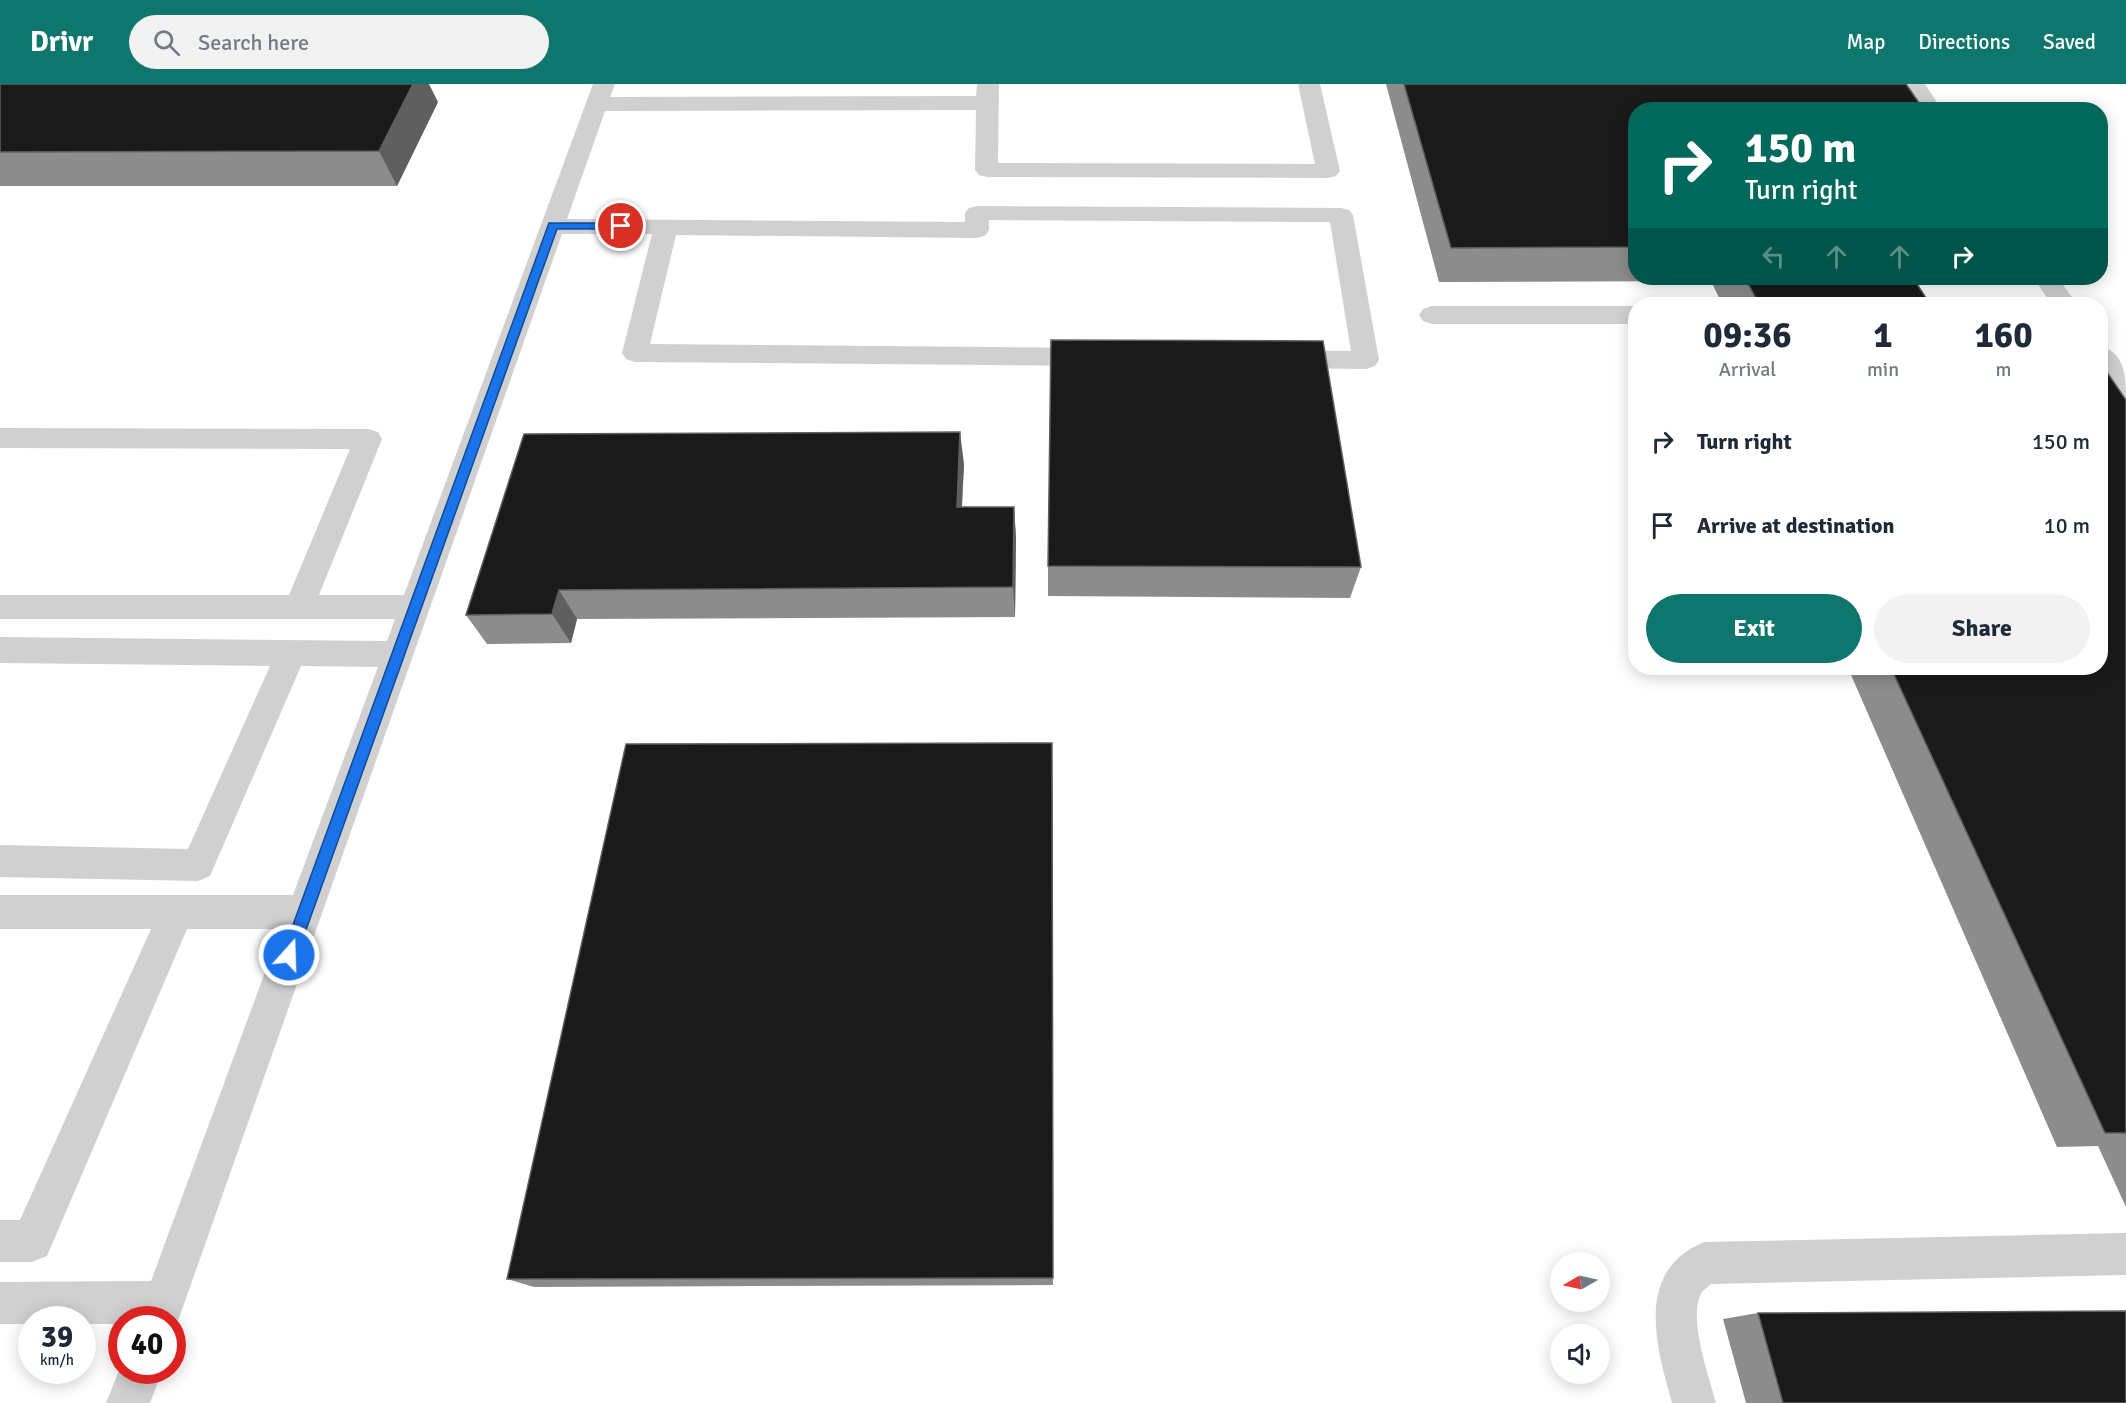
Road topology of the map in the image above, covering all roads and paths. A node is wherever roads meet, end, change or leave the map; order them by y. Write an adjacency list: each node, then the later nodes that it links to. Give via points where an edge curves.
1 (1310, 84): 5 (street, via 1328,171 987,171)
2 (1914, 84): 6 (street)
3 (600, 94): 4 (street); 7 (street)
4 (697, 94): 5 (street)
5 (988, 94)
6 (1926, 102)
7 (553, 226): 8 (street); 18 (street)
8 (666, 227): 11 (street, via 635,353); 12 (street, via 977,230 977,213 1341,215 1366,360)
9 (1432, 315): 10 (street)
10 (1628, 315)
11 (1114, 357)
12 (1258, 359)
13 (2108, 366): 14 (street)
14 (2126, 392)
15 (0, 438): 17 (street, via 368,439)
16 (0, 607): 17 (street)
17 (299, 607): 18 (street)
18 (415, 607): 21 (street)
19 (0, 650): 20 (street)
20 (291, 653): 21 (street); 22 (street, via 198,865)
21 (398, 654): 25 (street)
22 (0, 861)
23 (0, 912): 24 (street)
24 (176, 912): 25 (street); 26 (street, via 32,1241)
25 (305, 912): 28 (street)
26 (0, 1241)
27 (2126, 1254): 33 (street, via 1704,1263 1684,1280 1676,1314 1677,1339)
28 (163, 1306)
29 (3, 1309): 30 (street)
30 (108, 1310)
31 (135, 1384): 32 (street)
32 (128, 1403)
33 (1694, 1403)

